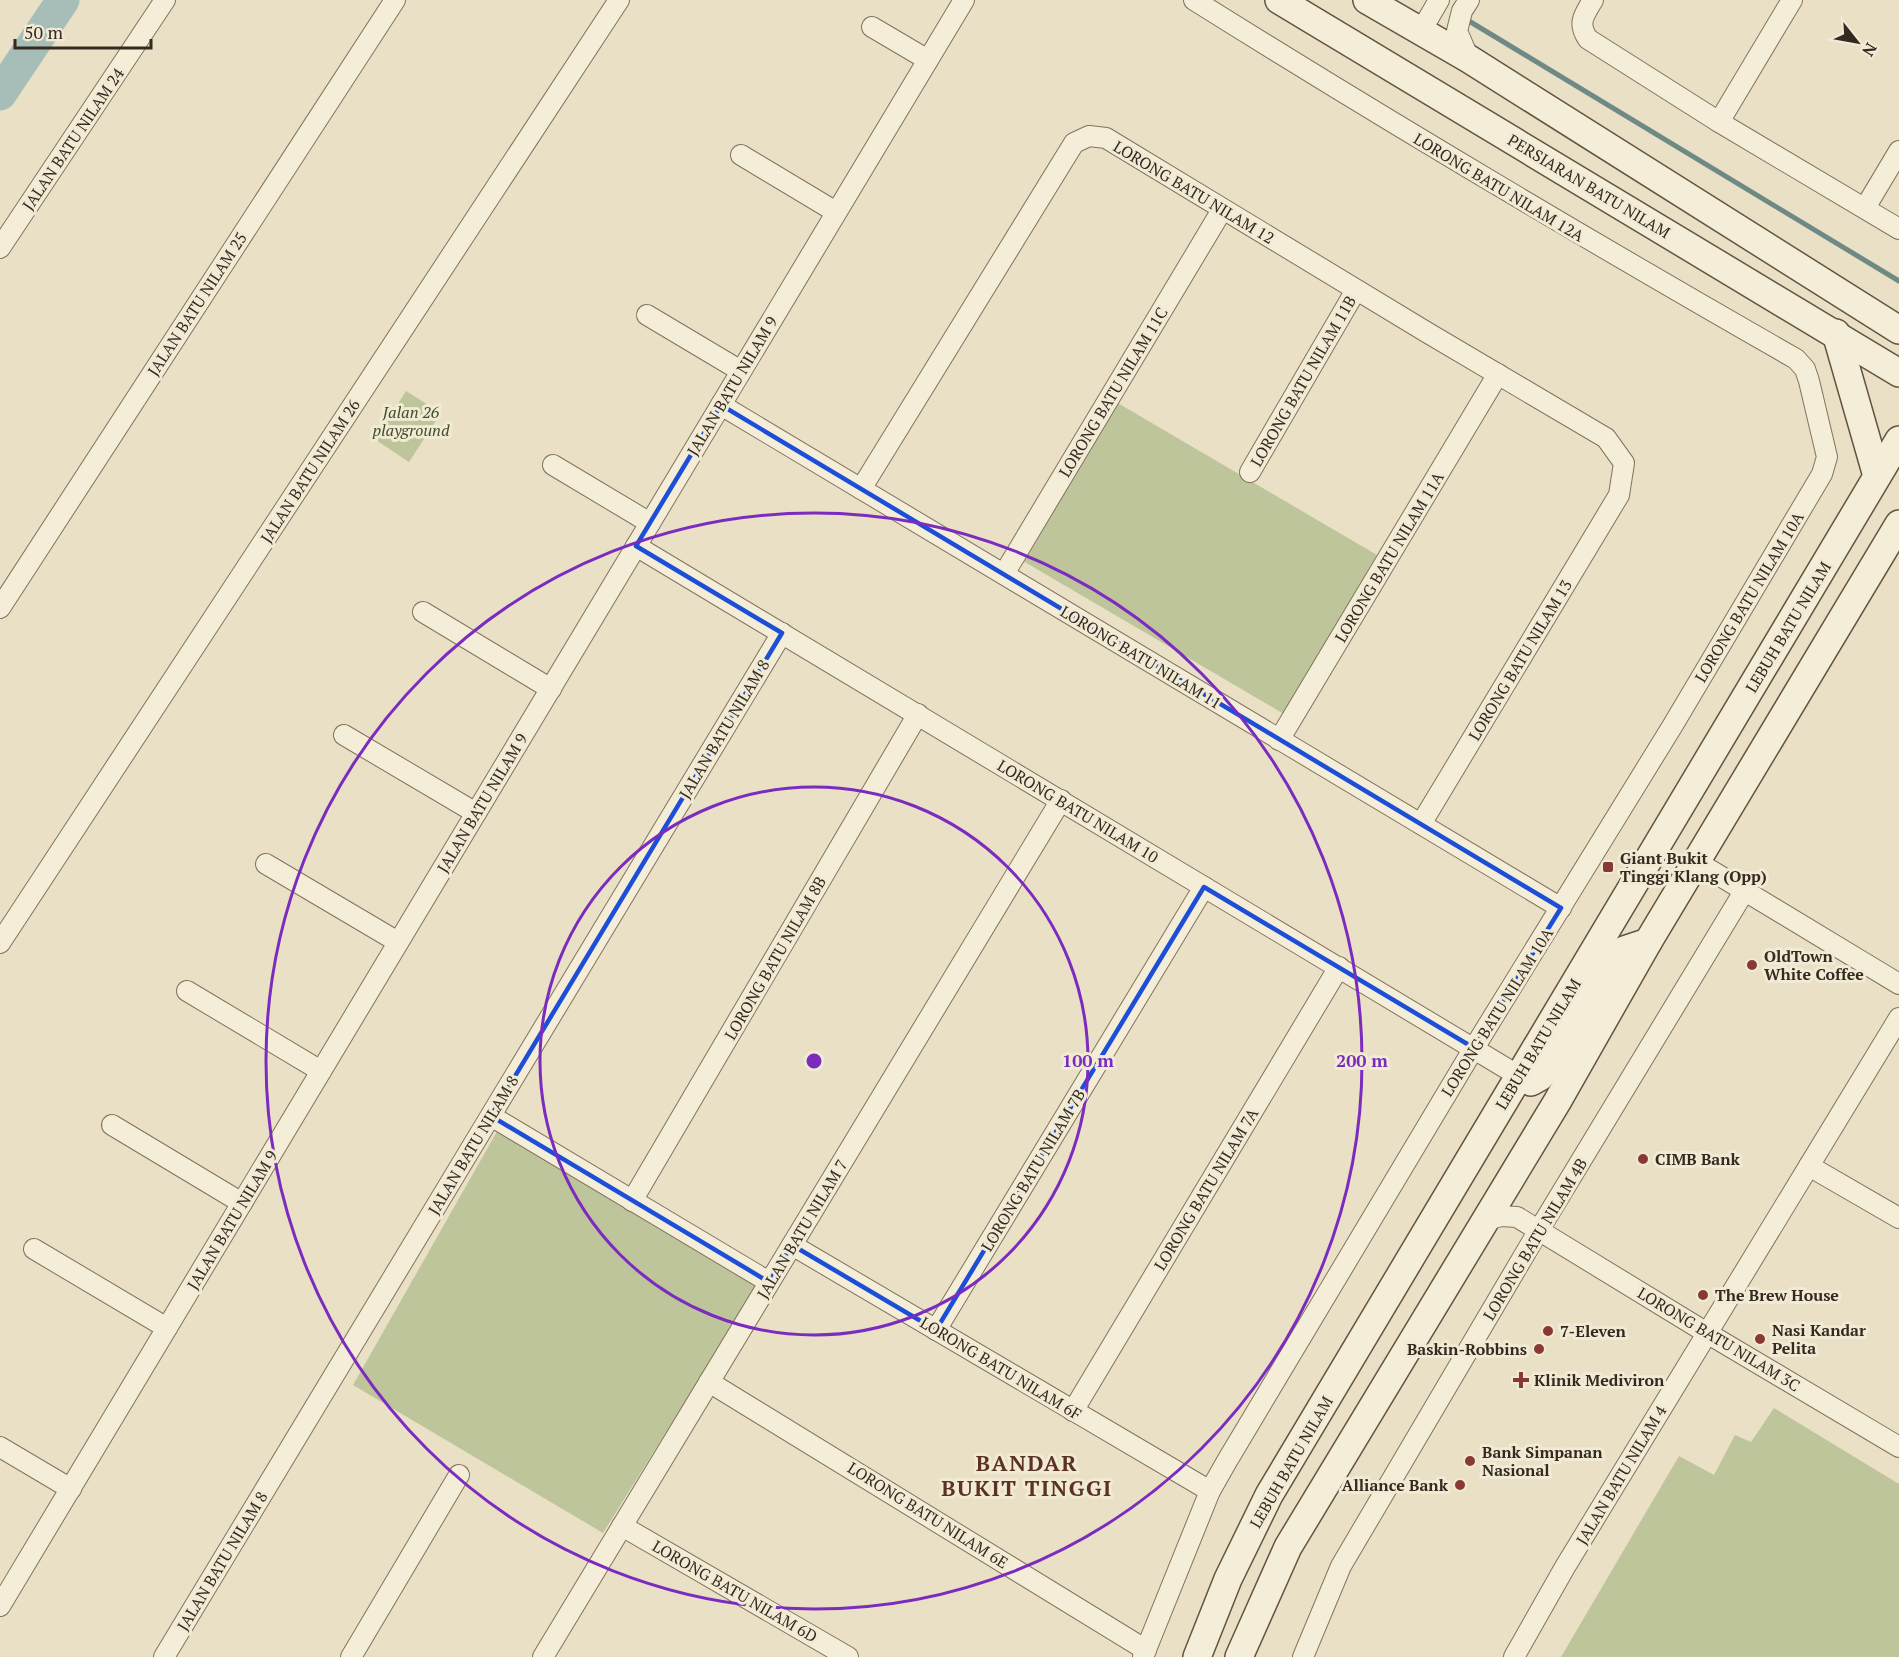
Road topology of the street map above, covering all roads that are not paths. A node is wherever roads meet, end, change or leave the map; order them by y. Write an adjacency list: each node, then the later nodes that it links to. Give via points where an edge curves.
1 (165, 0): 24 (street, JALAN BATU NILAM 24)
2 (395, 0): 46 (street, JALAN BATU NILAM 25)
3 (619, 0): 63 (street, JALAN BATU NILAM 26)
4 (964, 0): 15 (street, JALAN BATU NILAM 9)
5 (1194, 0): 31 (street, LORONG BATU NILAM 12A, via 1378,115 1796,359)
6 (1279, 0): 16 (main road, PERSIARAN BATU NILAM)
7 (1321, 0): 16 (main road, via 1320,6 1390,47)
8 (1367, 0): 12 (main road)
9 (1593, 0): 17 (street, via 1583,17 1582,30 1588,39)
10 (1792, 0): 17 (street)
11 (1466, 6): 14 (street, via 1456,31)
12 (1431, 14): 14 (main road)
13 (872, 27): 15 (street)
14 (1469, 58): 25 (main road)
15 (928, 60): 22 (street, JALAN BATU NILAM 9)
16 (1397, 71): 30 (main road, PERSIARAN BATU NILAM)
17 (1719, 122): 20 (street)
18 (1899, 152): 20 (street)
19 (741, 155): 22 (street)
20 (1865, 208): 23 (street)
21 (1222, 210): 26 (street, LORONG BATU NILAM 12); 40 (street, LORONG BATU NILAM 12, via 1106,138 1089,136 1074,143); 45 (street, LORONG BATU NILAM 11C)
22 (836, 212): 32 (street, JALAN BATU NILAM 9)
23 (1899, 229)
24 (0, 248)
25 (1775, 252): 27 (main road); 29 (main road)
26 (1356, 290): 34 (street, LORONG BATU NILAM 12); 38 (street, LORONG BATU NILAM 11B)
27 (1899, 312)
28 (647, 315): 32 (street)
29 (1899, 330)
30 (1836, 333): 33 (main road, PERSIARAN BATU NILAM); 39 (main road)
31 (1805, 369): 60 (street, LORONG BATU NILAM 10A, via 1826,467)
32 (741, 371): 35 (street, JALAN BATU NILAM 9)
33 (1899, 373)
34 (1498, 374): 41 (street, LORONG BATU NILAM 12, via 1606,438 1624,463); 52 (street, LORONG BATU NILAM 11A)
35 (721, 405): 40 (street, LORONG BATU NILAM 11); 42 (street, JALAN BATU NILAM 9)
36 (1899, 440): 39 (main road, LEBUH BATU NILAM)
37 (553, 465): 42 (street)
38 (1250, 472)
39 (1877, 476): 70 (main road, LEBUH BATU NILAM)
40 (861, 489): 45 (street, LORONG BATU NILAM 11)
41 (1619, 495): 55 (street, LORONG BATU NILAM 13)
42 (650, 523): 44 (street, JALAN BATU NILAM 9)
43 (1899, 524): 56 (main road)
44 (636, 546): 48 (street, LORONG BATU NILAM 10); 49 (street, JALAN BATU NILAM 9)
45 (1004, 574): 52 (street, LORONG BATU NILAM 11)
46 (0, 608)
47 (423, 612): 49 (street)
48 (782, 633): 50 (street, LORONG BATU NILAM 10); 71 (street, JALAN BATU NILAM 8)
49 (551, 689): 54 (street, JALAN BATU NILAM 9)
50 (918, 714): 53 (street, LORONG BATU NILAM 10); 74 (street, LORONG BATU NILAM 8B)
51 (344, 735): 54 (street)
52 (1279, 740): 55 (street, LORONG BATU NILAM 11)
53 (1061, 800): 58 (street, LORONG BATU NILAM 10); 79 (street, JALAN BATU NILAM 7)
54 (476, 813): 61 (street, JALAN BATU NILAM 9)
55 (1421, 824): 60 (street, LORONG BATU NILAM 11)
56 (1697, 862): 59 (street); 62 (main road)
57 (266, 864): 61 (street)
58 (1204, 887): 64 (street, LORONG BATU NILAM 10); 83 (street, LORONG BATU NILAM 7B)
59 (1745, 890): 65 (street); 78 (street, LORONG BATU NILAM 4B)
60 (1561, 909): 68 (street, LORONG BATU NILAM 10A)
61 (398, 942): 69 (street, JALAN BATU NILAM 9)
62 (1648, 942): 70 (main road, via 1624,950 1606,972 1540,1077 1531,1082); 77 (main road)
63 (0, 943)
64 (1339, 967): 68 (street, LORONG BATU NILAM 10); 86 (street, LORONG BATU NILAM 7A)
65 (1899, 984)
66 (187, 992): 69 (street)
67 (1899, 1018): 73 (street, JALAN BATU NILAM 4)
68 (1474, 1048): 70 (street, LORONG BATU NILAM 10); 91 (street, LORONG BATU NILAM 10A)
69 (321, 1071): 75 (street, JALAN BATU NILAM 9)
70 (1519, 1076): 99 (main road, LEBUH BATU NILAM, via 1269,1495 1228,1579)
71 (490, 1116): 74 (street); 95 (street, JALAN BATU NILAM 8)
72 (112, 1125): 75 (street)
73 (1809, 1166): 76 (street); 84 (street, JALAN BATU NILAM 4)
74 (632, 1201): 81 (street)
75 (242, 1203): 82 (street, JALAN BATU NILAM 9)
76 (1899, 1218)
77 (1484, 1221): 78 (street, LORONG BATU NILAM 3C, via 1517,1217); 100 (main road, via 1288,1547)
78 (1539, 1230): 84 (street, LORONG BATU NILAM 3C); 101 (street, LORONG BATU NILAM 4B, via 1341,1566)
79 (792, 1245): 81 (street, JALAN BATU NILAM 7); 83 (street, LORONG BATU NILAM 6F)
80 (34, 1249): 82 (street)
81 (769, 1282): 85 (street, JALAN BATU NILAM 7)
82 (167, 1328): 90 (street, JALAN BATU NILAM 9)
83 (936, 1330): 86 (street, LORONG BATU NILAM 6F)
84 (1707, 1333): 88 (street, LORONG BATU NILAM 3C); 102 (street, JALAN BATU NILAM 4)
85 (709, 1382): 92 (street, JALAN BATU NILAM 7); 94 (street, LORONG BATU NILAM 6E)
86 (1073, 1411): 91 (street, LORONG BATU NILAM 6F)
87 (0, 1447): 90 (street)
88 (1899, 1447)
89 (459, 1475): 96 (street)
90 (71, 1489): 93 (street, JALAN BATU NILAM 9)
91 (1210, 1491): 94 (street, LORONG BATU NILAM 10A)
92 (622, 1526): 97 (street, JALAN BATU NILAM 7); 98 (street, LORONG BATU NILAM 6D)
93 (0, 1606)
94 (1145, 1654)
95 (164, 1657)
96 (351, 1657)
97 (543, 1657)
98 (848, 1657)
99 (1197, 1657)
100 (1239, 1657)
101 (1303, 1657)
102 (1514, 1657)

